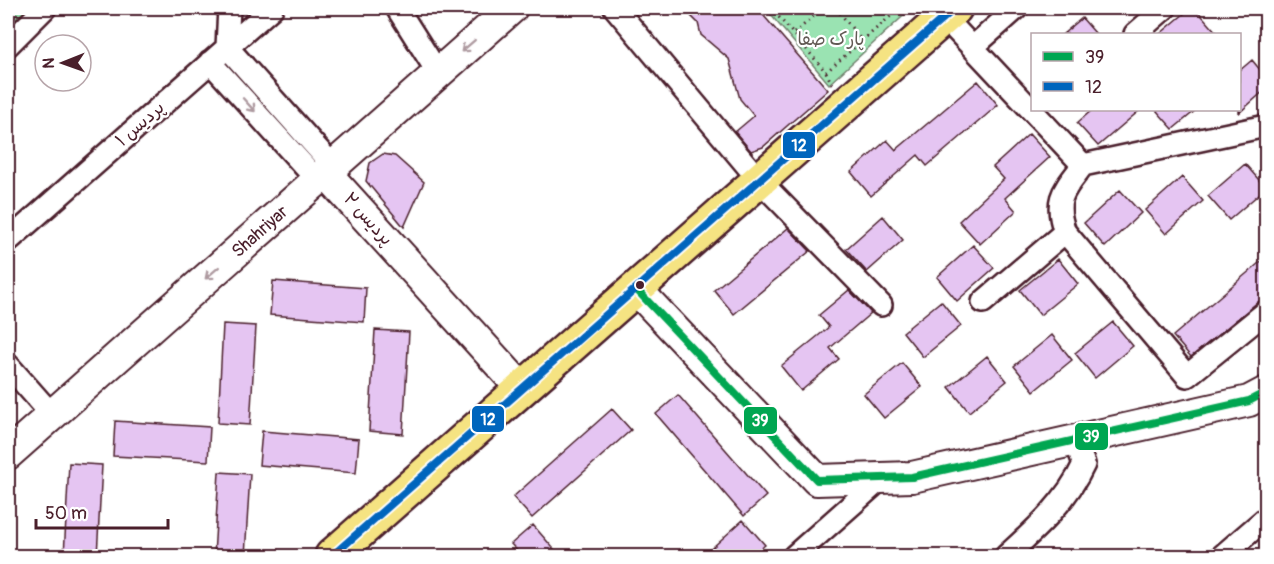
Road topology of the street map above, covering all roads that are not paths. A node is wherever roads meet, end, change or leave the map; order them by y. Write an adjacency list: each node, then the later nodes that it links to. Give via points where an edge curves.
1 (45, 8): 11 (street)
2 (229, 8): 12 (street)
3 (272, 8): 12 (street, پردیس ۱)
4 (397, 8): 15 (street)
5 (512, 8): 15 (street, Shahriyar, one-way to 15)
6 (615, 8): 21 (street)
7 (1017, 8): 13 (street)
8 (1165, 8): 10 (street)
9 (950, 12): 13 (street); 21 (main road)
10 (1136, 33)
11 (8, 45)
12 (227, 47): 14 (street, پردیس ۱); 20 (street, پردیس ۲)
13 (972, 47): 16 (street)
14 (210, 62): 20 (street, one-way to 20); 23 (street, پردیس ۱)
15 (438, 73): 20 (street, Shahriyar)
16 (1031, 102)
17 (1044, 114): 19 (street)
18 (1266, 126): 19 (street)
19 (1083, 165): 22 (street, via 1060,196 1059,216)
20 (328, 176): 29 (street, پردیس ۲); 31 (street, Shahriyar, one-way to 31)
21 (759, 180): 24 (main road); 26 (street)
22 (1065, 232): 25 (street); 27 (street, via 1187,376)
23 (8, 241)
24 (636, 289): 29 (main road); 34 (street, via 817,480)
25 (983, 302)
26 (881, 305)
27 (1266, 312)
28 (8, 365): 31 (street)
29 (522, 389): 36 (main road)
30 (1261, 399): 32 (street)
31 (52, 415): 33 (street, Shahriyar)
32 (1075, 440): 34 (street, via 912,477); 38 (street, via 1084,464 1074,486)
33 (8, 454)
34 (882, 478): 37 (street)
35 (1266, 518): 39 (street)
36 (332, 556)
37 (794, 556)
38 (1006, 556)
39 (1222, 556)

